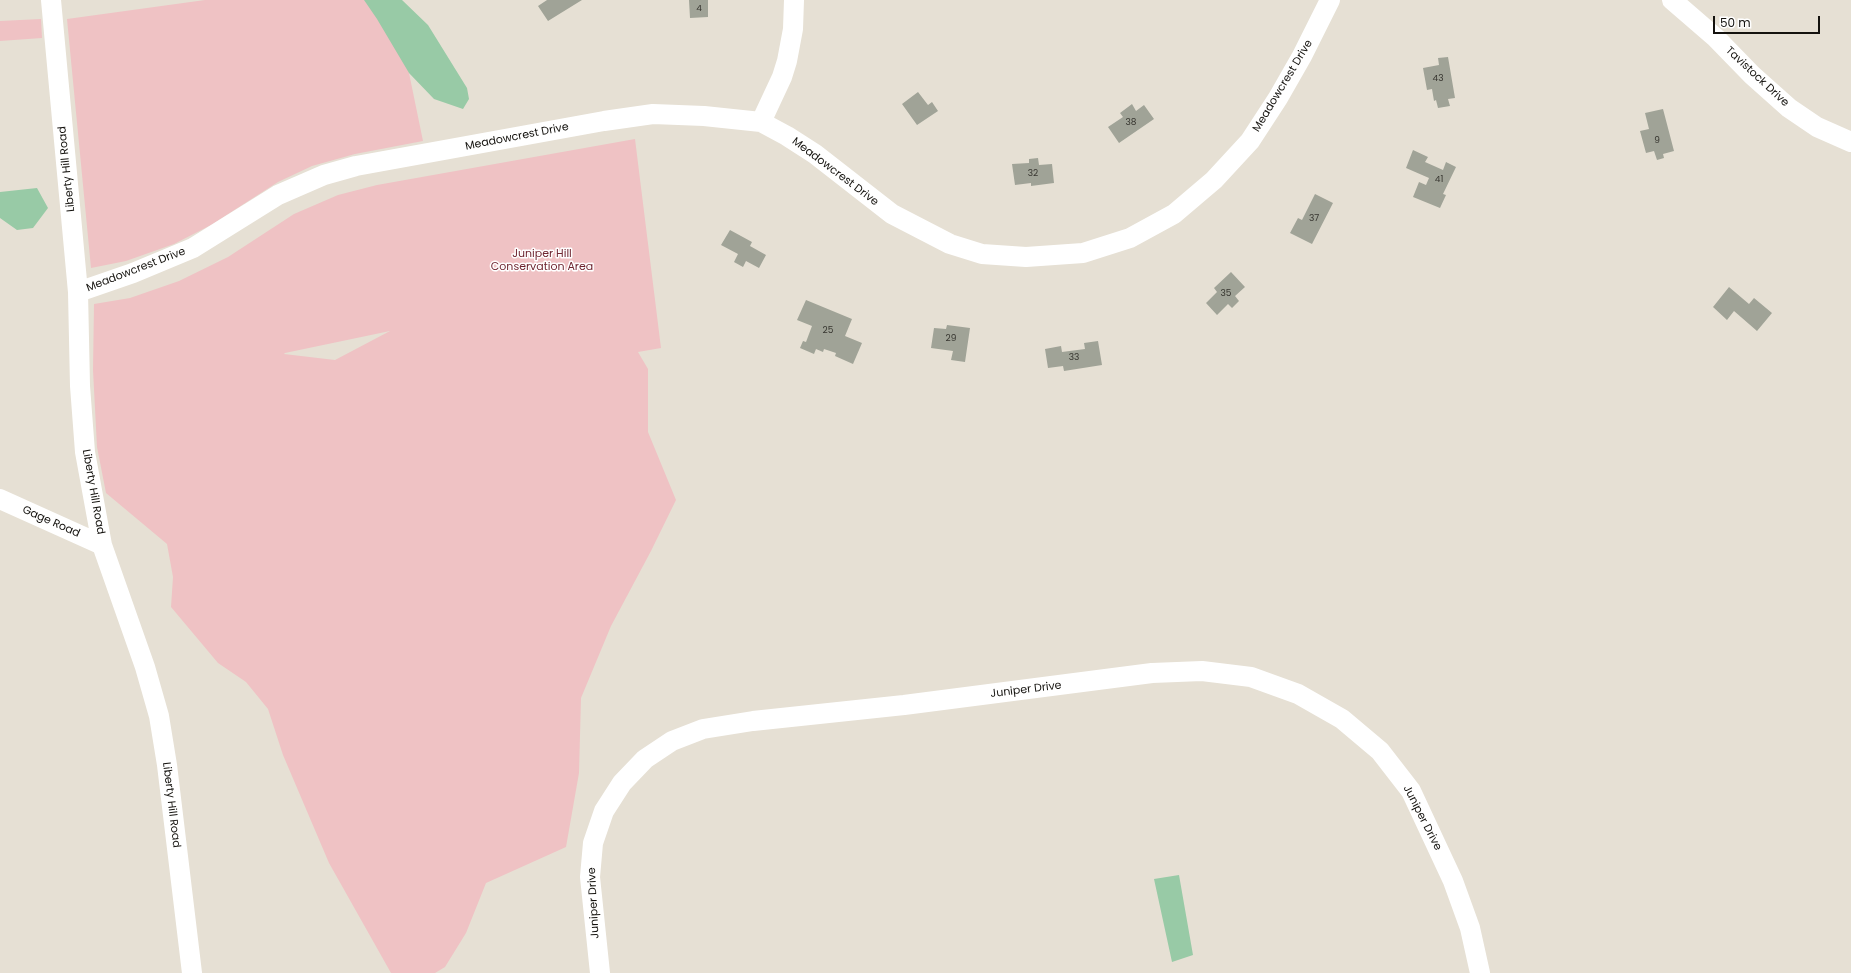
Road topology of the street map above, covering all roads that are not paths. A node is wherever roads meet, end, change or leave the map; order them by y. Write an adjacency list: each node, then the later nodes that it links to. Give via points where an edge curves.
1 (51, 0): 7 (street, Liberty Hill Road)
2 (794, 0): 5 (street, via 793,29 787,61)
3 (1330, 0): 5 (street, Meadowcrest Drive, via 1278,98 1250,141 1214,180 1174,214 1130,238 1082,253 1026,257 982,254 950,244 892,214 815,154)
4 (1672, 0): 6 (street, Tavistock Drive, via 1789,108 1817,127)
5 (761, 122): 7 (street, Meadowcrest Drive, via 653,114 356,166 319,177 278,195 193,248 134,274)
6 (1851, 142)
7 (78, 292): 9 (street, Liberty Hill Road, via 80,386 85,452)
8 (0, 499): 9 (street, Gage Road)
9 (102, 545): 10 (street, Liberty Hill Road, via 159,716)
10 (192, 973)
11 (600, 973): 12 (street, Juniper Drive, via 590,877 593,843 604,811 622,783 644,759 672,741 703,729 753,721 904,705 1152,673 1202,671 1251,677 1298,694 1342,719 1380,751 1411,791 1450,874 1470,928)
12 (1480, 973)

